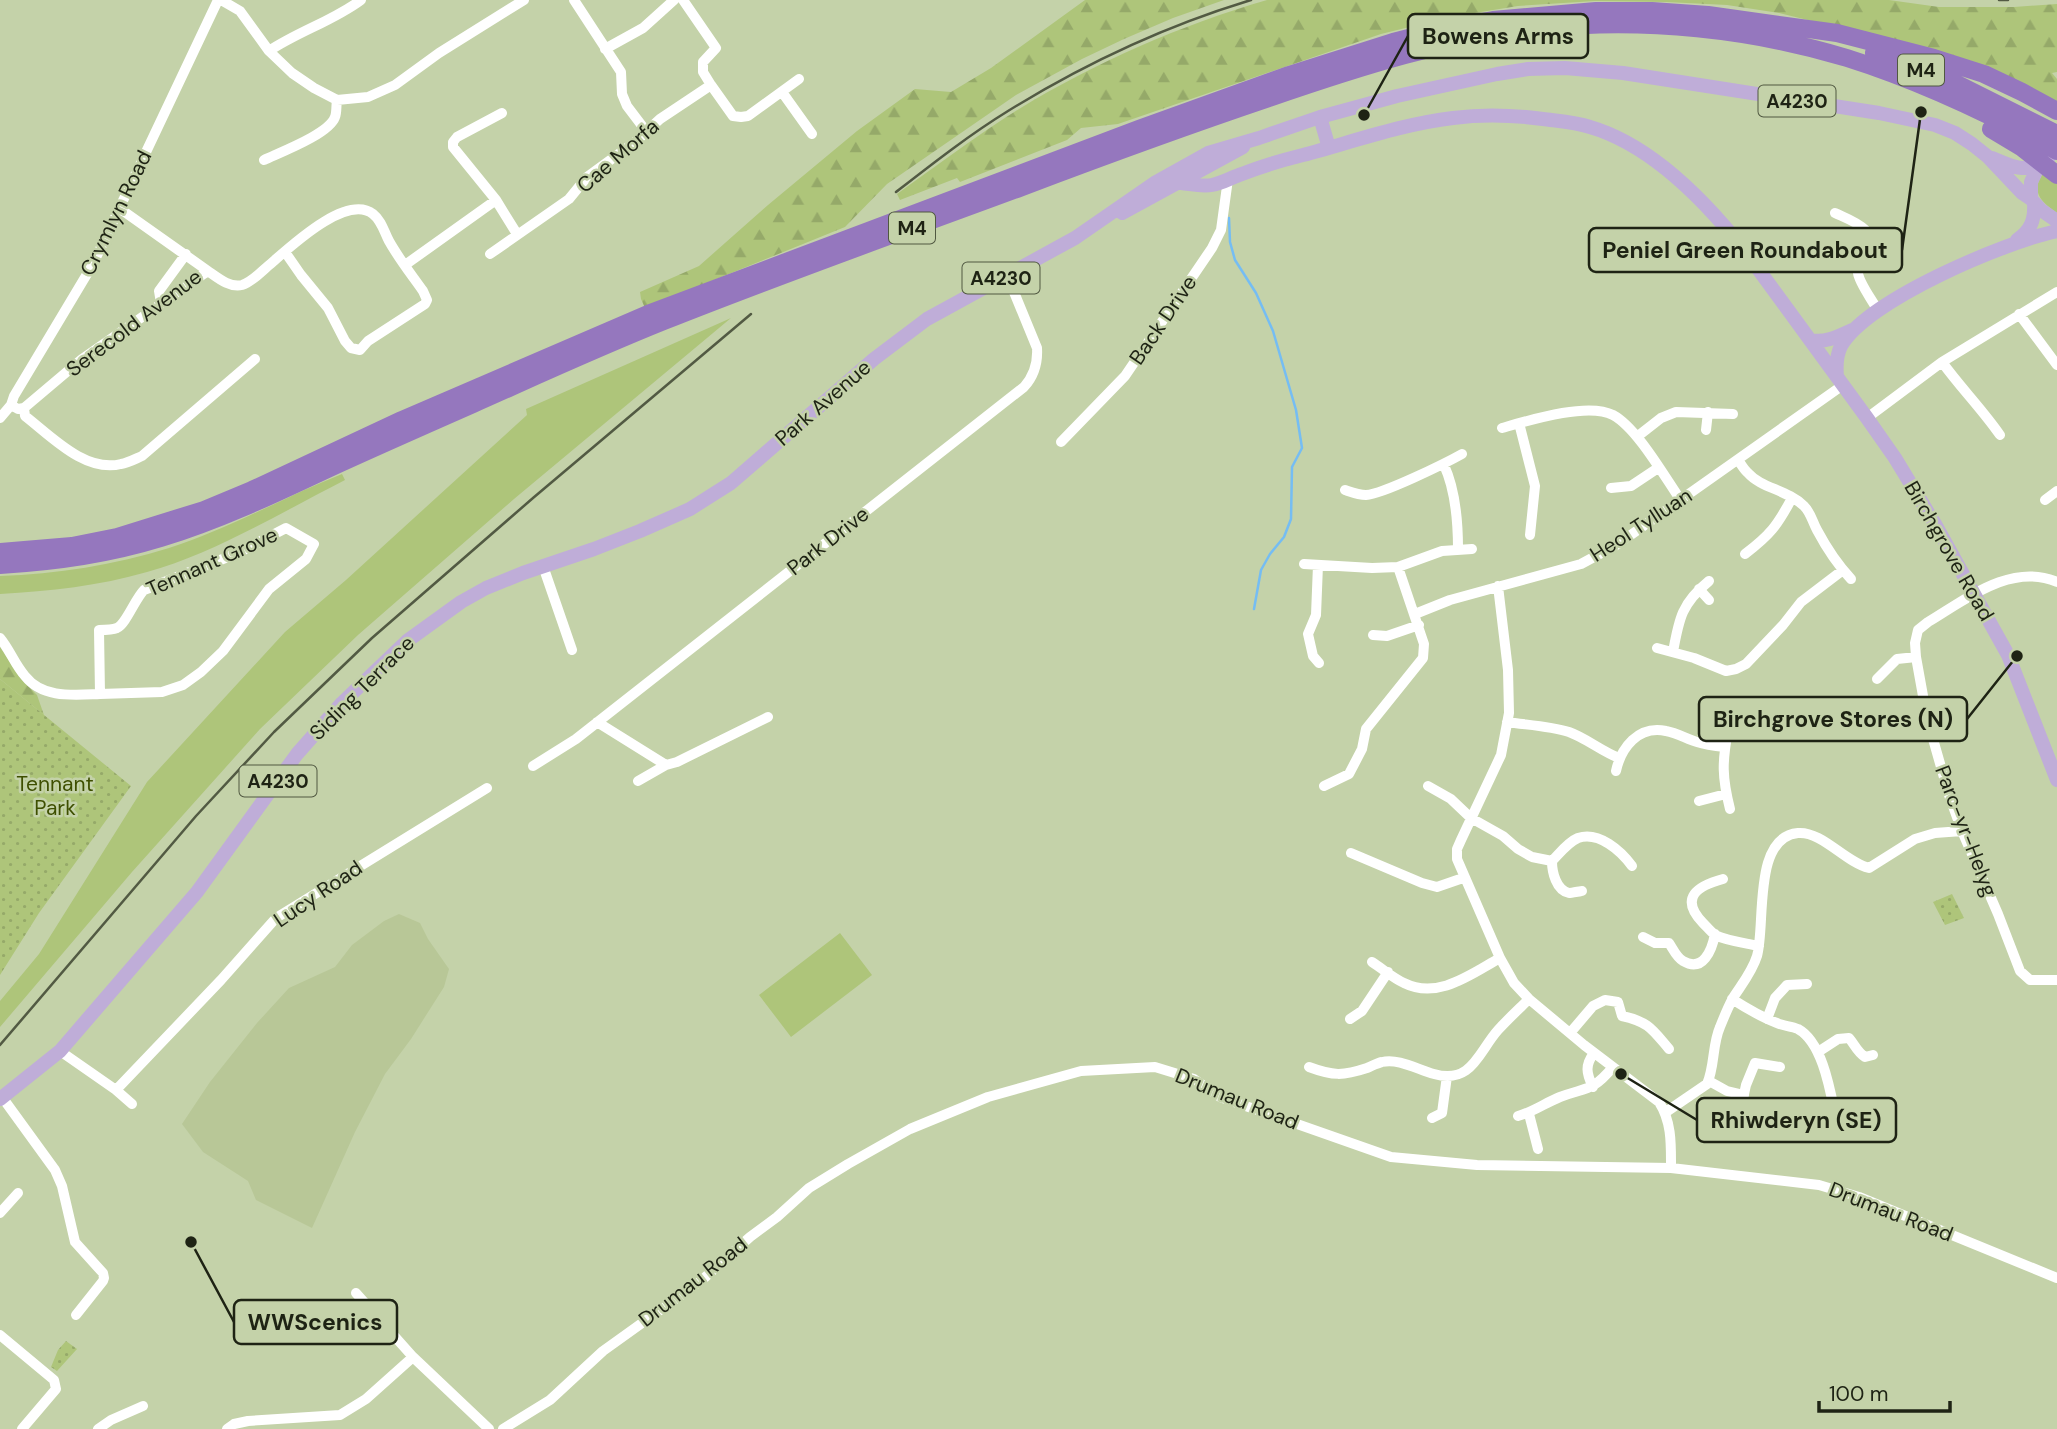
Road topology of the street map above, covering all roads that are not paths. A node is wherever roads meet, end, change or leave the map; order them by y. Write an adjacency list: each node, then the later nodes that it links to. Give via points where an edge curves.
1 (220, 0): 9 (street, via 240,10); 33 (street, Crymlyn Road)
2 (361, 0): 9 (street)
3 (524, 0): 14 (street, via 395,85 368,97)
4 (574, 0): 8 (street)
5 (674, 0): 8 (street, via 643,28)
6 (682, 0): 12 (street, via 716,48 703,62)
7 (1777, 25): 15 (highway, M4, via 1837,33 1959,65); 20 (highway, M4, via 1857,47 1947,80); 78 (highway, M4, via 1708,15 1596,11 1493,19 1393,42 1152,124 648,314 204,510 106,539)
8 (605, 49): 18 (street, via 621,72 627,106)
9 (270, 51): 14 (street, via 292,73)
10 (1853, 60): 23 (highway, M4, via 1952,99); 29 (highway, M4, via 1979,121); 81 (highway, M4, via 1764,38 1641,25 1534,30 1396,57 1144,141 661,322 208,522 120,549)
11 (799, 79): 13 (street)
12 (711, 85): 13 (street, via 733,116 741,117); 18 (street, Cae Morfa)
13 (782, 92): 19 (street)
14 (337, 100): 25 (street, via 331,124)
15 (2057, 111)
16 (502, 113): 31 (street, via 453,142)
17 (1320, 117): 21 (main road, A4230); 22 (main road); 24 (main road, A4230, via 1465,80 1565,68 1623,73 1919,121 1955,133)
18 (646, 131): 37 (street, Cae Morfa, via 587,177 569,199)
19 (813, 134)
20 (2057, 134)
21 (1259, 138): 26 (main road, A4230); 28 (main road, A4230, via 1208,153)
22 (1329, 148): 30 (main road, Birchgrove Road); 50 (main road, Birchgrove Road, via 1425,123 1479,116 1563,121 1608,133 1650,158 1698,196)
23 (2057, 152): 27 (main road)
24 (1987, 156): 27 (main road, A4230, via 2011,167); 32 (main road, A4230)
25 (264, 160)
26 (1204, 170): 28 (main road, via 1191,167); 30 (main road, via 1217,179)
27 (2036, 170): 32 (main road, via 2030,189)
28 (1180, 175): 30 (main road, Birchgrove Road, via 1205,186); 44 (main road, Park Avenue / A4230, via 1129,200)
29 (2057, 175)
30 (1228, 179): 66 (street, Back Drive, via 1221,230 1212,248 1125,376)
31 (496, 201): 37 (street); 42 (street)
32 (2033, 201): 35 (main road); 38 (main road, via 2030,229)
33 (119, 208): 40 (street, Serecold Avenue); 55 (street, Crymlyn Road, via 93,264)
34 (1835, 213): 47 (street, via 1869,234 1870,244 1857,270)
35 (2057, 221)
36 (2057, 231): 38 (main road)
37 (517, 234): 41 (street, Cae Morfa)
38 (2013, 243): 47 (main road, via 1917,286)
39 (285, 252): 42 (street, via 341,212 366,209 382,224); 42 (street, via 328,308 345,341 360,350 425,304 423,291); 43 (street, via 241,285 227,284)
40 (186, 254): 43 (street, Serecold Avenue); 46 (street, via 159,291)
41 (489, 254)
42 (405, 265)
43 (208, 271): 46 (street, Serecold Avenue)
44 (1007, 275): 83 (main road, Park Avenue / A4230, via 907,333 731,483 690,509); 102 (street, Park Drive, via 1037,348 1034,372 1024,387)
45 (2057, 292): 48 (street)
46 (161, 303): 56 (street, Serecold Avenue, via 82,359)
47 (1878, 311): 49 (main road)
48 (2019, 314): 52 (street); 53 (street)
49 (1853, 330): 50 (main road, via 1833,339); 54 (main road, via 1840,347 1836,362)
50 (1810, 340): 54 (main road, Birchgrove Road)
51 (255, 359): 56 (street, via 142,456 121,465 101,465 77,456 25,416)
52 (1942, 362): 60 (street); 64 (street)
53 (2057, 365)
54 (1840, 381): 60 (main road, Birchgrove Road); 68 (street, Heol Tylluan)
55 (11, 405): 56 (street); 59 (street, Crymlyn Road)
56 (24, 408)
57 (1708, 412): 58 (street); 63 (street); 65 (street, via 1676,412)
58 (1733, 414)
59 (0, 418)
60 (1867, 418): 89 (main road, Birchgrove Road)
61 (1519, 423): 62 (street); 65 (street, via 1584,409 1613,415); 75 (street, via 1535,486)
62 (1502, 428)
63 (1706, 430)
64 (2000, 435)
65 (1638, 436): 70 (street)
66 (1061, 442)
67 (1462, 454): 69 (street)
68 (1738, 460): 73 (street, via 1748,474); 74 (street, Heol Tylluan)
69 (1444, 465): 72 (street, via 1378,493); 76 (street, via 1458,522)
70 (1658, 468): 71 (street, via 1631,486); 74 (street)
71 (1611, 488)
72 (1345, 490)
73 (1792, 498): 79 (street, via 1779,523); 96 (street, via 1810,513 1847,574 1801,602 1746,664 1736,669 1726,671)
74 (1680, 499): 87 (street, Heol Tylluan, via 1618,544 1581,564)
75 (1531, 535)
76 (1458, 549): 77 (street); 84 (street)
77 (1472, 550)
78 (0, 552)
79 (1745, 554)
80 (1304, 564): 82 (street)
81 (0, 565)
82 (1318, 565): 84 (street); 98 (street, via 1316,615 1308,634)
83 (543, 566): 95 (street); 140 (main road, Siding Terrace / A4230, via 461,602 407,640 342,703 297,754 197,892)
84 (1398, 567): 91 (street)
85 (1709, 581): 88 (street)
86 (2057, 582): 89 (street, via 2016,576)
87 (1498, 586): 91 (street, Heol Tylluan, via 1450,600); 103 (street, via 1508,670)
88 (1699, 589): 90 (street); 96 (street, via 1685,607)
89 (1974, 595): 97 (street, Parc-yr-Helyg, via 1919,630); 111 (main road, Birchgrove Road, via 2008,655)
90 (1709, 600)
91 (1417, 620): 92 (street, Heol Tylluan, via 1387,636); 112 (street, via 1423,659 1366,729 1349,774)
92 (1373, 635)
93 (0, 638): 100 (street, via 37,687 50,693)
94 (1657, 648): 96 (street)
95 (572, 650)
96 (1673, 652)
97 (1916, 657): 99 (street, via 1898,659); 119 (street, Parc-yr-Helyg, via 1927,718)
98 (1319, 663)
99 (1877, 679)
100 (100, 694): 100 (street, Tennant Grove, via 162,692 183,685 223,651 256,604 306,559 314,544 286,528 238,553 144,590 120,626 99,630)
101 (768, 717): 107 (street)
102 (597, 722): 107 (street); 108 (street, Park Drive)
103 (1507, 722): 106 (street, via 1566,731); 118 (street, via 1501,755)
104 (1728, 731): 105 (street)
105 (1725, 747): 106 (street, via 1657,729 1635,737); 115 (street)
106 (1619, 758): 109 (street)
107 (666, 765): 110 (street)
108 (533, 766)
109 (1616, 771)
110 (638, 780)
111 (2057, 780)
112 (1324, 786)
113 (1428, 786): 118 (street)
114 (486, 788): 150 (street, Lucy Road, via 276,918)
115 (1726, 794): 116 (street); 117 (street)
116 (1699, 801)
117 (1730, 809)
118 (1471, 818): 121 (street, via 1532,857); 123 (street, via 1457,849)
119 (1962, 831): 128 (street, via 1914,839 1869,868 1808,834 1786,836 1775,845 1763,881); 132 (street, Parc-yr-Helyg, via 2020,971 2030,980)
120 (1351, 853): 123 (street, via 1422,884 1437,887)
121 (1552, 861): 122 (street, via 1577,838 1585,837 1610,845); 125 (street, via 1561,888 1570,893)
122 (1632, 866)
123 (1463, 878): 129 (street)
124 (1723, 879): 126 (street, via 1706,884 1693,894 1691,903 1695,915)
125 (1582, 891)
126 (1715, 934): 127 (street, via 1703,962 1695,965 1682,961 1669,943); 128 (street)
127 (1643, 937)
128 (1759, 946): 135 (street, via 1752,970)
129 (1500, 958): 131 (street, via 1450,986 1426,990 1405,984); 134 (street)
130 (1372, 962): 131 (street)
131 (1388, 972): 136 (street, via 1362,1011)
132 (2057, 980)
133 (1807, 985): 137 (street, via 1787,985 1775,998)
134 (1529, 999): 138 (street); 147 (street, via 1498,1030 1477,1062 1464,1072)
135 (1732, 999): 137 (street); 148 (street, via 1719,1030)
136 (1350, 1019)
137 (1768, 1019): 141 (street, via 1798,1030)
138 (1570, 1033): 139 (street, via 1593,1006 1605,1000 1618,1002 1622,1016 1640,1020); 142 (street)
139 (1669, 1049)
140 (60, 1051): 150 (street); 152 (main road, A4230)
141 (1818, 1052): 143 (street, via 1838,1039 1849,1038 1858,1053); 155 (street)
142 (1594, 1053): 145 (street); 149 (street, via 1587,1063)
143 (1873, 1055)
144 (1310, 1067): 147 (street, via 1330,1074 1349,1073 1383,1061)
145 (1613, 1067): 149 (street); 154 (street)
146 (1780, 1067): 151 (street, via 1755,1062)
147 (1447, 1076): 156 (street, via 1442,1113)
148 (1709, 1081): 151 (street); 154 (street)
149 (1593, 1087): 160 (street, via 1523,1115)
150 (116, 1090): 153 (street)
151 (1744, 1095): 157 (street)
152 (1, 1098): 166 (street, via 55,1170 75,1242 103,1273 103,1281)
153 (132, 1104)
154 (1666, 1112): 161 (street)
155 (1835, 1114): 158 (street); 159 (street)
156 (1432, 1118)
157 (1737, 1126)
158 (1802, 1130)
159 (1867, 1132)
160 (1538, 1149)
161 (1671, 1168): 164 (street, Drumau Road, via 1819,1185); 174 (street, Drumau Road, via 1477,1166 1391,1157 1220,1097 1194,1079 1155,1068 1081,1071 988,1097 910,1129 809,1188 702,1280 603,1351 550,1400)
162 (18, 1193): 163 (street)
163 (0, 1213)
164 (2057, 1278)
165 (356, 1293): 168 (street)
166 (76, 1315)
167 (0, 1335): 170 (street, via 54,1380 56,1389)
168 (413, 1357): 172 (street, via 366,1399 340,1415 248,1420); 173 (street)
169 (142, 1406): 171 (street)
170 (22, 1429)
171 (98, 1429)
172 (228, 1429)
173 (489, 1429)
174 (503, 1429)

